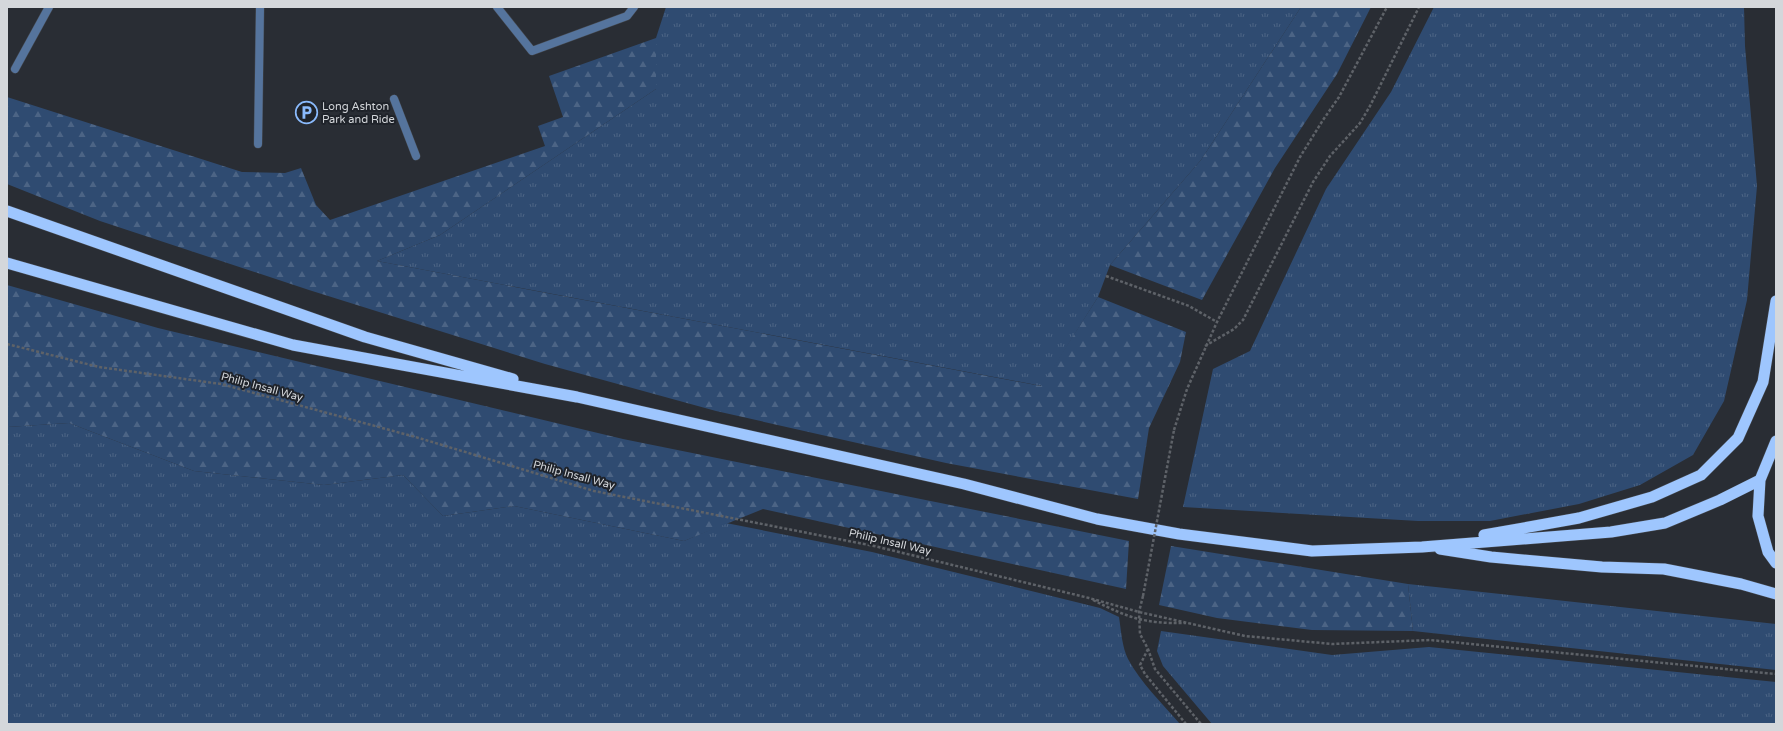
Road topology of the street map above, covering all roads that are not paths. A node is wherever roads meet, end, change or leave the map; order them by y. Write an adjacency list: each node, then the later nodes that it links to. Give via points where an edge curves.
1 (49, 7): 5 (lane)
2 (260, 7): 7 (lane)
3 (497, 7): 4 (lane, via 532,51 626,16)
4 (634, 7)
5 (15, 69)
6 (394, 99): 8 (lane)
7 (258, 144)
8 (416, 156)
9 (7, 211): 12 (highway, via 365,337)
10 (7, 263): 12 (highway, via 293,345)
11 (1776, 301): 15 (highway, via 1764,382 1738,438 1701,475 1652,498 1579,518)
12 (577, 397): 15 (highway, via 964,484 1097,519 1312,551)
13 (1775, 440): 14 (highway)
14 (1760, 480): 15 (highway, via 1720,500 1664,522 1611,532); 16 (highway, via 1758,516 1768,552)
15 (1422, 547): 17 (highway, via 1491,557 1602,567 1664,569 1741,584)
16 (1776, 563)
17 (1776, 594)

